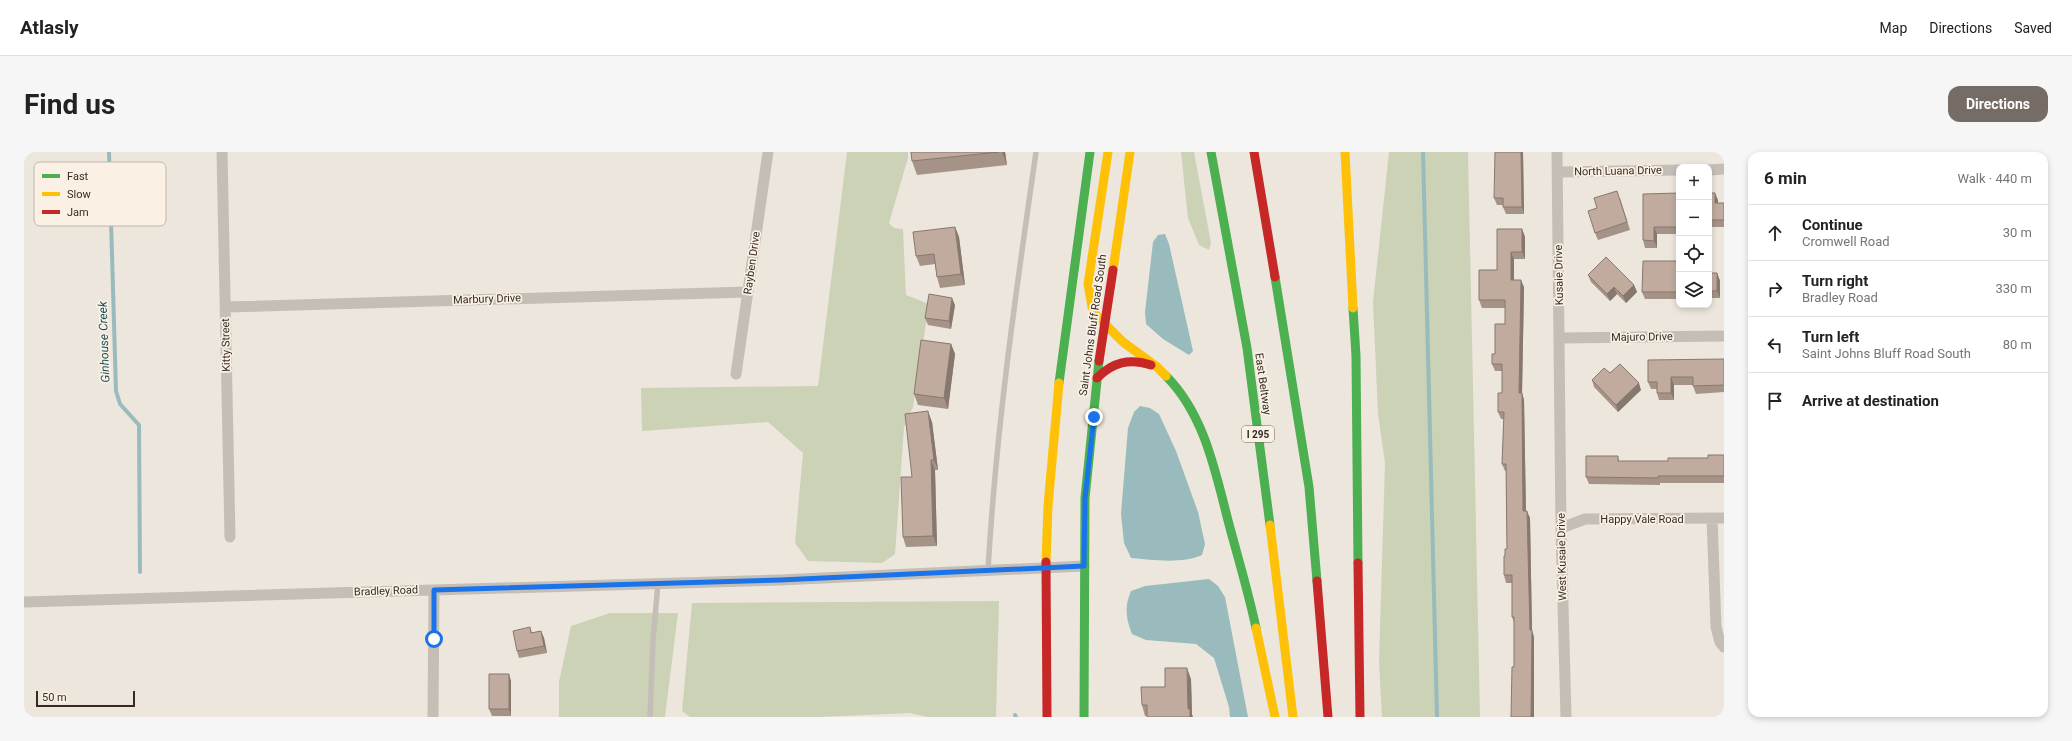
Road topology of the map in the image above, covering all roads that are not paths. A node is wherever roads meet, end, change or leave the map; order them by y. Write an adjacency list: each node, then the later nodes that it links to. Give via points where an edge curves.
1 (222, 152): 16 (street, Kitty Street)
2 (768, 152): 15 (street, Rayben Drive)
3 (1036, 152): 30 (lane, via 1007,353 993,487)
4 (1090, 152): 29 (main road, via 1055,425 1048,507)
5 (1108, 152): 17 (main road, via 1093,266 1088,284 1092,307 1096,316)
6 (1130, 152): 17 (main road, Saint Johns Bluff Road South)
7 (1211, 152): 40 (main road, East Beltway / I 295, via 1246,348 1281,607)
8 (1254, 152): 41 (main road, via 1309,486)
9 (1345, 152): 42 (main road, via 1356,356)
10 (1557, 152): 14 (street, Kusaie Drive)
11 (1676, 170): 14 (street, North Luana Drive)
12 (1712, 170): 13 (street)
13 (1724, 170)
14 (1558, 172): 19 (street, Kusaie Drive)
15 (748, 292): 16 (street, Marbury Drive); 21 (street, Rayben Drive)
16 (226, 307): 27 (street, Kitty Street)
17 (1105, 325): 20 (main road); 22 (main road, Saint Johns Bluff Road South)
18 (1724, 336): 19 (street, Majuro Drive)
19 (1560, 338): 23 (street, Kusaie Drive)
20 (1157, 367): 22 (main road, via 1145,362 1128,360 1113,364); 39 (main road, via 1175,385 1190,409 1202,431 1213,463 1252,609)
21 (736, 374)
22 (1096, 378): 28 (main road, Saint Johns Bluff Road South, via 1085,498)
23 (1560, 397): 26 (street, West Kusaie Drive)
24 (1712, 518): 25 (street, Happy Vale Road); 26 (street, Happy Vale Road, via 1585,519); 34 (street, via 1716,628 1720,642)
25 (1724, 518)
26 (1561, 528): 43 (street, West Kusaie Drive)
27 (230, 537)
28 (1084, 566): 29 (street, Bradley Road); 38 (main road, Saint Johns Bluff Road South)
29 (1047, 567): 30 (street, Bradley Road); 37 (main road)
30 (988, 570): 31 (street, Bradley Road)
31 (658, 583): 32 (street, Bradley Road); 36 (lane)
32 (434, 590): 33 (street, Bradley Road); 35 (street)
33 (24, 602)
34 (1724, 646)
35 (433, 717)
36 (650, 717)
37 (1047, 717)
38 (1084, 717)
39 (1275, 717)
40 (1292, 717)
41 (1328, 717)
42 (1360, 717)
43 (1566, 717)

